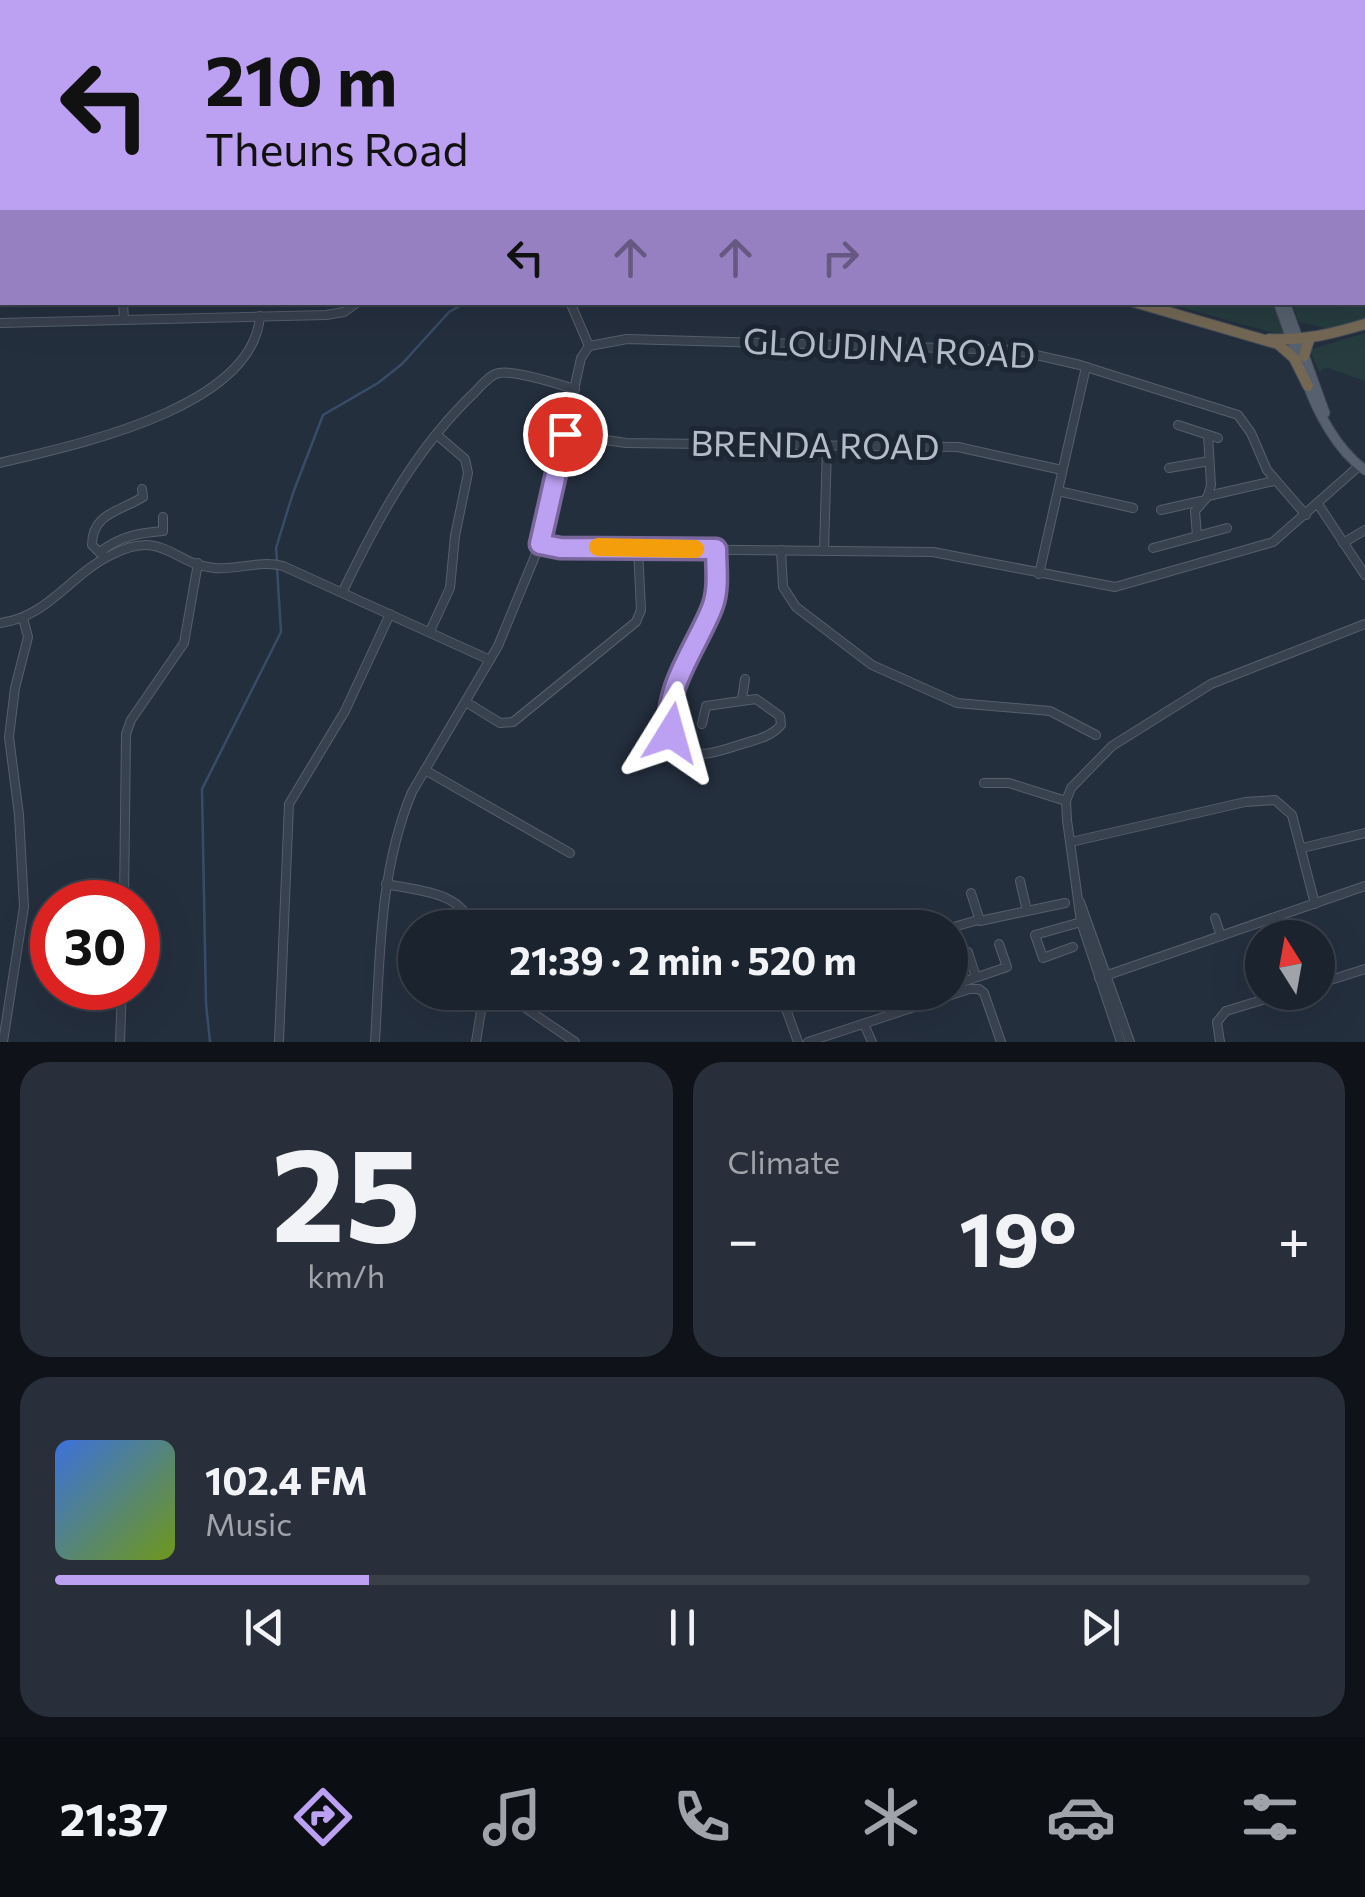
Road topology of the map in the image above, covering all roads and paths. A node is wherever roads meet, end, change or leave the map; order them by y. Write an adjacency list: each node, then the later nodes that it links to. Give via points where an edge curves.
1 (123, 305): 8 (street)
2 (352, 305): 7 (street, via 334,314)
3 (571, 305): 14 (street)
4 (1145, 305): 12 (highway)
5 (1284, 305): 9 (main road)
6 (1284, 305): 13 (main road)
7 (260, 316): 8 (street); 27 (street, via 251,351 194,398 141,424)
8 (124, 320): 10 (street)
9 (1292, 321): 13 (highway)
10 (0, 323)
11 (1365, 324): 13 (highway)
12 (1264, 338): 13 (highway); 17 (highway, via 1288,351)
13 (1300, 338): 15 (highway); 17 (main road)
14 (589, 346): 16 (street, GLOUDINA ROAD, via 627,339 976,347); 18 (street)
15 (1304, 356): 20 (main road)
16 (1086, 367): 30 (street); 31 (street, GLOUDINA ROAD, via 1232,412 1251,433)
17 (1308, 386): 20 (main road)
18 (575, 388): 21 (street); 22 (street, via 496,374)
19 (1178, 425): 23 (street)
20 (1328, 425): 29 (main road)
21 (565, 434): 25 (street, BRENDA ROAD, via 626,444); 45 (street)
22 (437, 435): 57 (street, via 373,528); 62 (street, via 465,459 468,473 450,588)
23 (1208, 435): 24 (street); 26 (street)
24 (1218, 438)
25 (827, 446): 30 (street, BRENDA ROAD, via 958,447); 52 (street)
26 (1209, 460): 28 (street); 34 (street)
27 (0, 462)
28 (1169, 468)
29 (1362, 468): 35 (street)
30 (1062, 470): 33 (street)
31 (1274, 481): 34 (street); 38 (street, GLOUDINA ROAD)
32 (142, 489): 53 (street, via 143,496 98,522 91,541)
33 (1058, 491): 36 (street); 55 (street)
34 (1204, 499): 37 (street); 43 (street, via 1195,511)
35 (1318, 504): 38 (street); 44 (street)
36 (1133, 508)
37 (1161, 510)
38 (1306, 515): 55 (street, via 1272,542 1122,586)
39 (164, 517): 42 (street, via 163,531)
40 (1227, 528): 43 (street)
41 (1365, 530): 44 (street)
42 (148, 532): 46 (street); 53 (street, via 117,539)
43 (1197, 536): 48 (street)
44 (1343, 543): 56 (street)
45 (540, 544): 47 (street); 63 (street)
46 (147, 545): 51 (street); 54 (street)
47 (638, 548): 49 (street); 66 (street, via 636,622 512,722 500,723)
48 (1153, 548)
49 (716, 549): 50 (street); 65 (street, via 714,602 669,708 676,742 693,754 715,754 781,726 764,702)
50 (781, 550): 52 (street); 68 (street, via 780,576 796,607 872,665 956,703 1050,712)
51 (121, 551): 53 (street); 59 (street)
52 (824, 551): 55 (street, via 951,554)
53 (102, 555): 59 (street)
54 (198, 564): 57 (street, via 275,564); 76 (street, via 184,643 126,734)
55 (1040, 574)
56 (1365, 575)
57 (344, 591): 58 (street)
58 (390, 614): 62 (street); 110 (street, via 345,711 289,804)
59 (24, 620): 61 (street); 108 (street, via 26,650 9,737 24,908)
60 (1365, 624): 71 (street, via 1211,684 1112,746 1080,775)
61 (0, 625)
62 (430, 631): 63 (street)
63 (490, 660): 66 (street)
64 (744, 679): 65 (street)
65 (742, 699): 67 (street, via 706,706)
66 (466, 702): 69 (street)
67 (702, 724)
68 (1096, 735)
69 (425, 770): 75 (street); 78 (street, via 408,802)
70 (984, 783): 71 (street, via 1008,782)
71 (1066, 801): 73 (street)
72 (1365, 833): 74 (street)
73 (1071, 842): 74 (street, via 1261,799 1275,800 1292,815); 81 (street)
74 (1302, 848): 83 (street)
75 (570, 853)
76 (124, 880)
77 (1020, 881): 85 (street)
78 (386, 884): 84 (street, via 455,900); 111 (street)
79 (1365, 886): 83 (street)
80 (971, 893): 87 (street)
81 (1078, 898): 88 (street); 95 (street)
82 (1064, 902): 85 (street)
83 (1315, 904): 90 (street)
84 (466, 910)
85 (1027, 911): 87 (street)
86 (1215, 918): 90 (street)
87 (978, 920): 89 (street)
88 (1081, 922): 92 (street, via 1036,935 1044,958); 95 (street)
89 (968, 923)
90 (1221, 936): 95 (street)
91 (999, 944): 96 (street, via 1007,967)
92 (1073, 948)
93 (968, 952): 96 (street)
94 (1365, 969): 97 (street)
95 (1104, 976): 118 (street); 119 (street)
96 (976, 978): 98 (street)
97 (1335, 979)
98 (968, 980)
99 (968, 990): 117 (street, via 984,993)
100 (1245, 1005): 107 (street, via 1226,1011 1217,1022)
101 (121, 1010): 109 (street)
102 (481, 1010): 112 (street)
103 (528, 1010): 113 (street)
104 (786, 1010): 114 (street)
105 (906, 1010): 106 (street)
106 (864, 1024): 115 (street); 116 (street)
107 (1218, 1038)
108 (3, 1042)
109 (120, 1042)
110 (278, 1042)
111 (374, 1042)
112 (476, 1042)
113 (575, 1042)
114 (798, 1042)
115 (808, 1042)
116 (872, 1042)
117 (1001, 1042)
118 (1120, 1042)
119 (1130, 1042)

